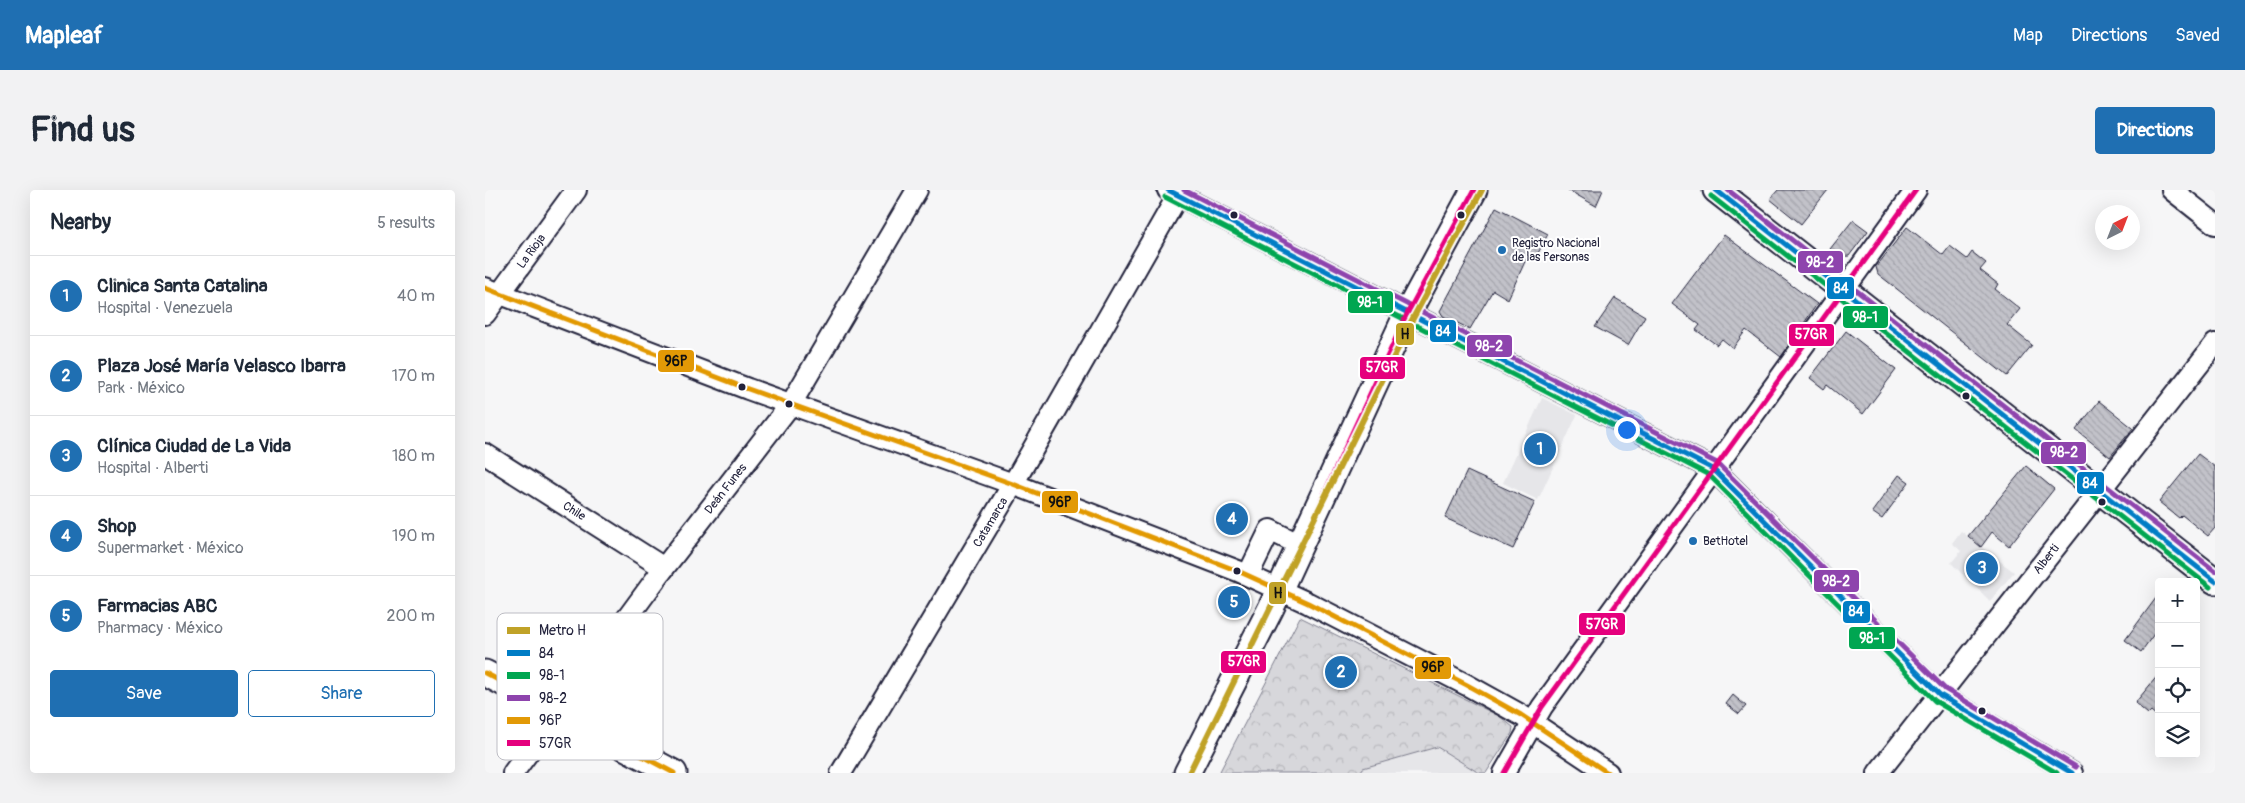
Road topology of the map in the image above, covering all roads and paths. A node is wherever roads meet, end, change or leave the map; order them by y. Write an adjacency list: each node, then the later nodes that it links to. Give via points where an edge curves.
1 (576, 190): 9 (street, La Rioja)
2 (917, 190): 14 (street, Deán Funes)
3 (1474, 190): 12 (main road)
4 (1716, 190): 10 (main road)
5 (1916, 190): 10 (street)
6 (2172, 190): 8 (street)
7 (1176, 192): 12 (street); 17 (street, Catamarca)
8 (2215, 224)
9 (492, 290): 11 (street, La Rioja); 14 (street)
10 (1843, 290): 16 (street); 18 (main road)
11 (485, 314)
12 (1407, 314): 16 (street); 19 (main road)
13 (2215, 344): 18 (street, Alberti)
14 (791, 404): 17 (street); 20 (street, Deán Funes)
15 (485, 454): 20 (street, Chile)
16 (1713, 469): 27 (street); 28 (street)
17 (1013, 484): 21 (street); 33 (street, Catamarca)
18 (2100, 490): 22 (main road); 27 (street, Alberti)
19 (1300, 545): 21 (street, via 1269,530); 23 (main road)
20 (663, 568): 24 (street, Deán Funes)
21 (1248, 576): 23 (street)
22 (2215, 582)
23 (1280, 589): 28 (street, via 1467,684); 34 (main road)
24 (630, 613)
25 (485, 673): 26 (main road)
26 (497, 679)
27 (1940, 695): 37 (street, Alberti); 38 (street)
28 (1533, 724): 35 (street); 36 (street)
29 (522, 760): 31 (street, Deán Funes)
30 (650, 760): 32 (main road)
31 (513, 773)
32 (675, 773)
33 (841, 773)
34 (1187, 773)
35 (1504, 773)
36 (1608, 773)
37 (1878, 773)
38 (2071, 773)

